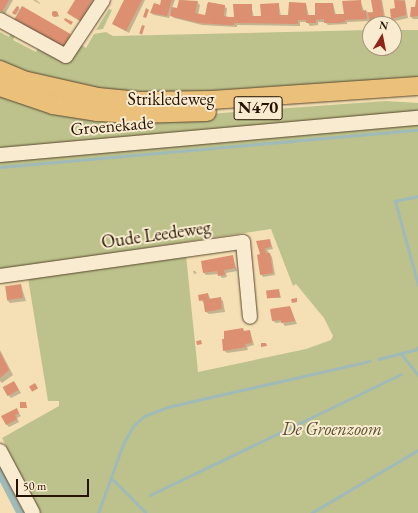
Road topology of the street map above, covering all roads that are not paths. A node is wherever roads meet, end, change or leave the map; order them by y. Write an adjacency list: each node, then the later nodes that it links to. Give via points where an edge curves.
1 (102, 0): 2 (street, via 66,56)
2 (0, 20)
3 (0, 70): 4 (main road, Strikledeweg / N470, via 23,80 91,95 140,101 212,100)
4 (418, 86)
5 (0, 87): 6 (main road, Strikledeweg / N470, via 53,105 97,112 136,114 179,114)
6 (418, 96)
7 (418, 118): 8 (street, Groenekade)
8 (0, 155)
9 (0, 276): 10 (street, Oude Leedeweg, via 243,242)
10 (250, 317)
11 (0, 451): 12 (street)
12 (33, 513)

